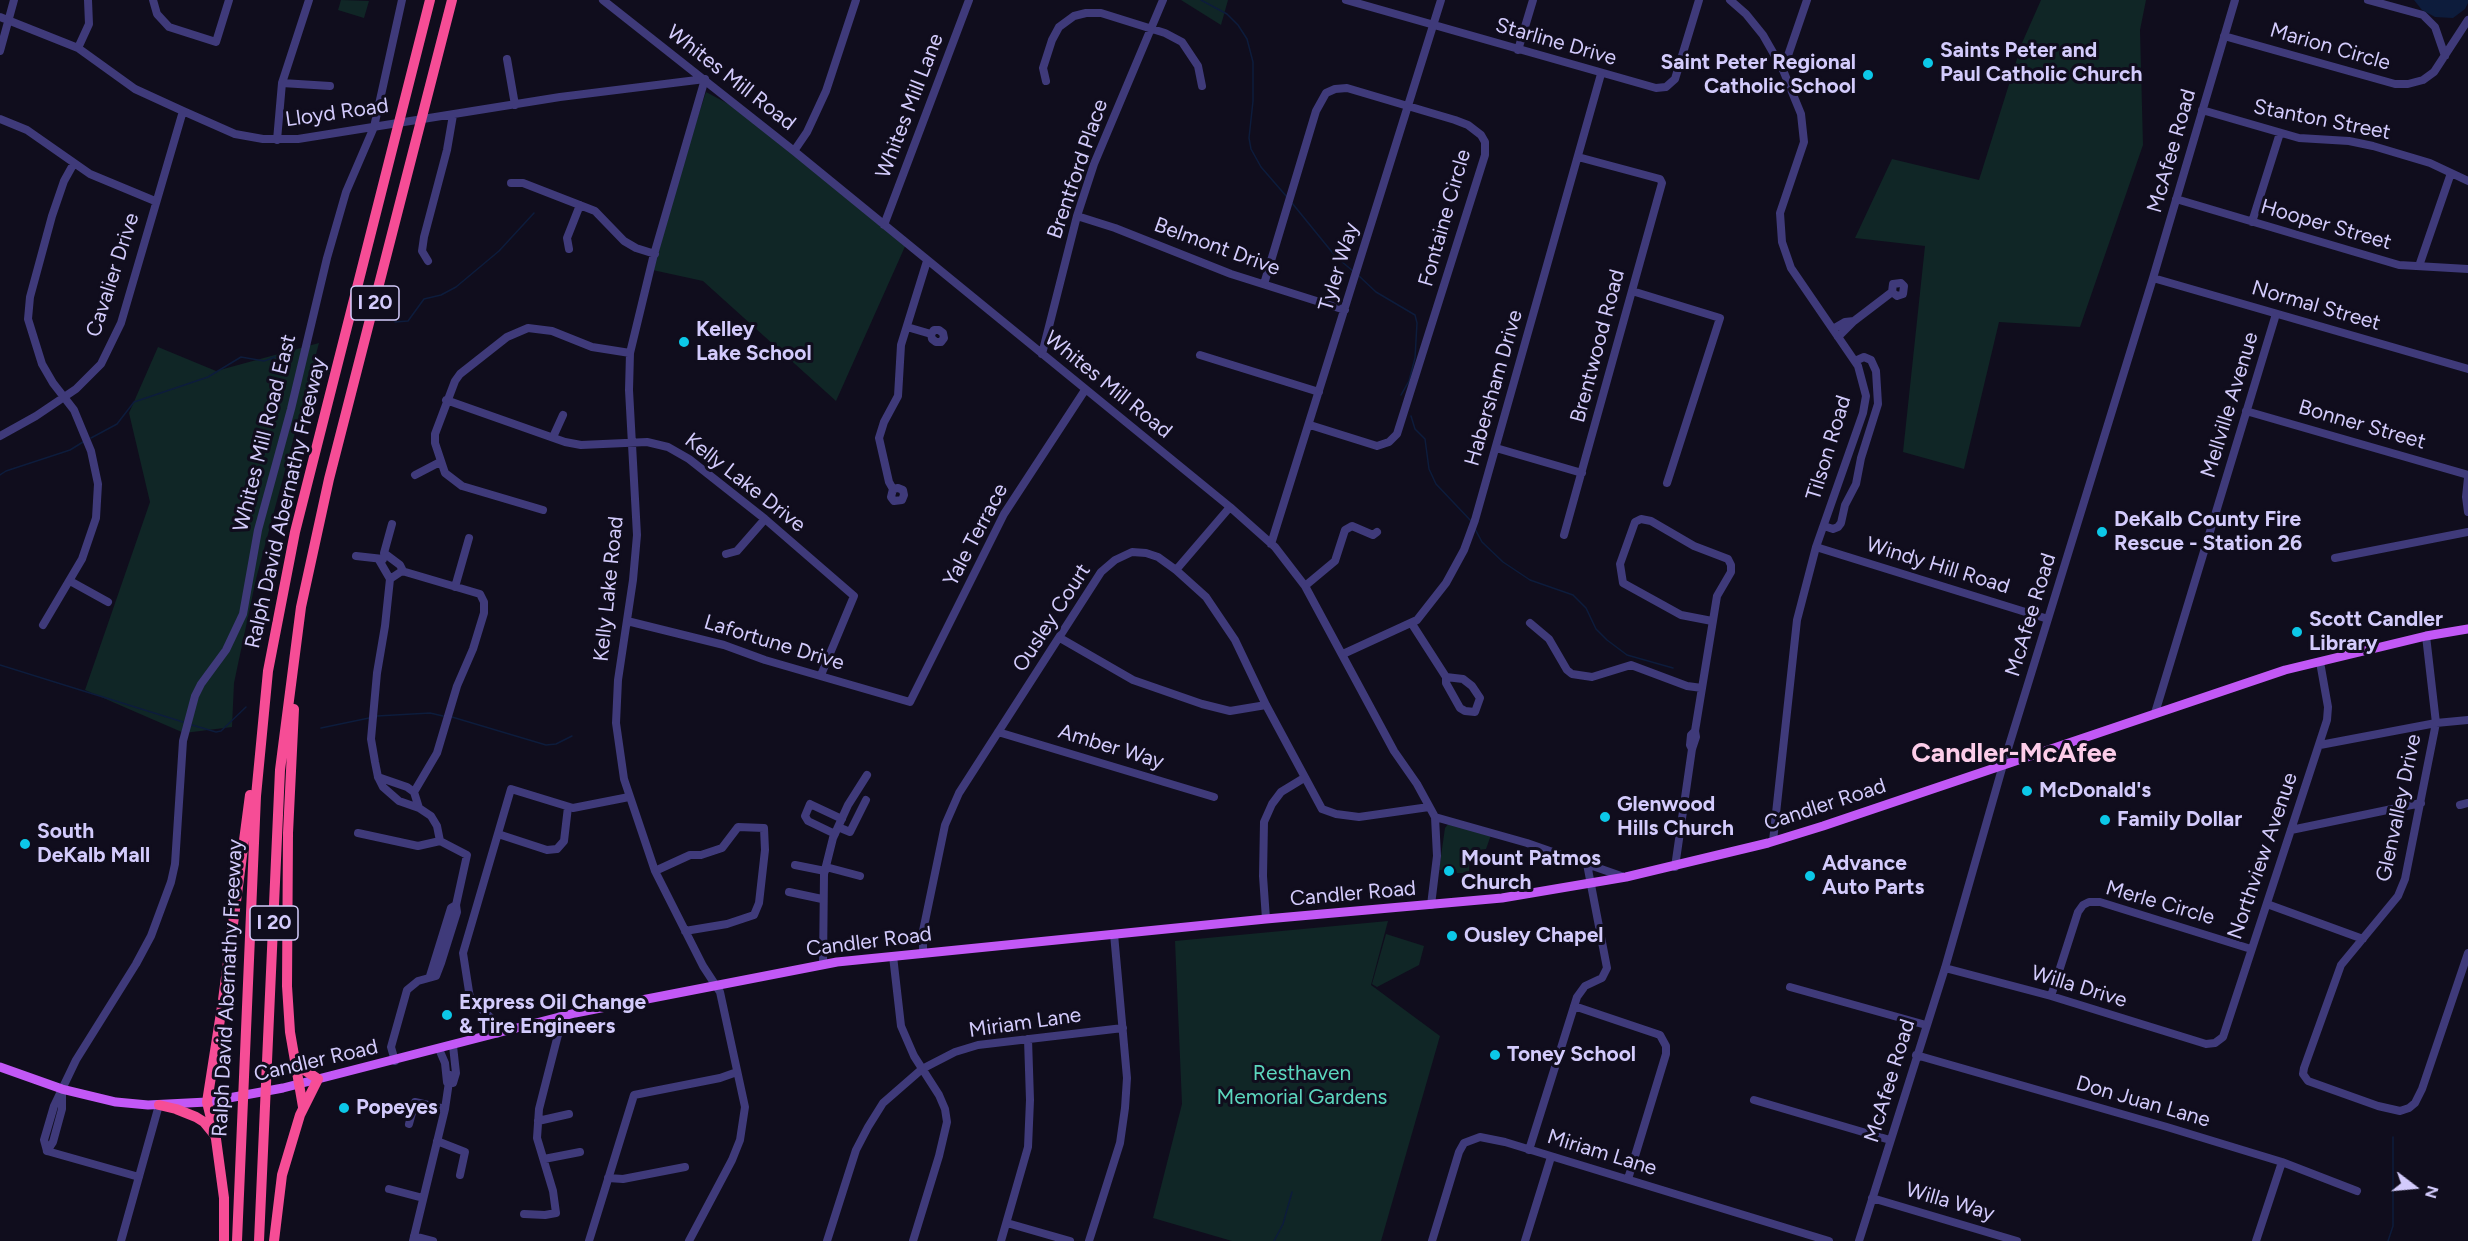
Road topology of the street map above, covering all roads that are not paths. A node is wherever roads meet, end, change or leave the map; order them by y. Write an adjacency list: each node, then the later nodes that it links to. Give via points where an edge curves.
1 (14, 0): 22 (street)
2 (88, 0): 27 (street, via 89,24)
3 (153, 0): 4 (street, via 157,14 168,27 216,42)
4 (229, 0)
5 (309, 0): 36 (street)
6 (402, 0): 45 (street)
7 (430, 0): 137 (highway, Ralph David Abernathy Freeway / I 20, via 295,532)
8 (452, 0): 122 (highway, Ralph David Abernathy Freeway / I 20, via 329,479)
9 (603, 0): 34 (street, Whites Mill Road)
10 (856, 0): 48 (street, via 826,91)
11 (969, 0): 59 (street, Whites Mill Lane)
12 (1163, 0): 25 (street, Brentford Place)
13 (1442, 0): 24 (street, Tyler Way)
14 (1533, 0): 28 (street)
15 (1699, 0): 33 (street, Starline Drive, via 1677,74 1670,85 1656,88)
16 (1730, 0): 32 (street, Tilson Road, via 1763,35)
17 (1807, 0): 32 (street)
18 (2235, 0): 26 (street, McAfee Road)
19 (2368, 0): 30 (street, via 2423,15 2436,27)
20 (1351, 1): 24 (street, Starline Drive)
21 (0, 17): 22 (street, Lloyd Road)
22 (9, 20): 27 (street, Lloyd Road); 29 (street)
23 (2468, 20): 30 (street, Marion Circle)
24 (1434, 25): 28 (street, Starline Drive); 40 (street, Tyler Way)
25 (1152, 28): 35 (street, via 1086,12 1074,16 1059,27 1052,40 1043,68); 38 (street, via 1187,48 1198,66); 57 (street, Brentford Place, via 1094,164)
26 (2224, 36): 30 (street, Marion Circle, via 2395,84 2423,80); 41 (street, McAfee Road)
27 (78, 48): 42 (street, Lloyd Road, via 127,84)
28 (1518, 50): 33 (street, Starline Drive)
29 (0, 51)
30 (2445, 56)
31 (507, 59): 39 (street)
32 (1783, 70): 74 (street, Tilson Road, via 1801,114 1804,142 1780,213 1782,242 1791,268)
33 (1601, 74): 49 (street, Habersham Drive)
34 (705, 79): 39 (street, Lloyd Road); 48 (street, Whites Mill Road); 61 (street, Kelly Lake Road)
35 (1046, 81)
36 (282, 83): 37 (street); 47 (street)
37 (330, 86)
38 (1202, 86)
39 (515, 105): 43 (street, Lloyd Road)
40 (1408, 106): 67 (street, Fontaine Circle, via 1347,88 1335,89 1321,98); 70 (street, Tyler Way); 88 (street, Fontaine Circle, via 1475,129 1485,142 1485,155 1396,434 1377,446)
41 (2202, 110): 46 (street, Stanton Street); 54 (street, McAfee Road)
42 (183, 111): 47 (street, Lloyd Road, via 235,134); 55 (street, Cavalier Drive)
43 (453, 115): 45 (street, Lloyd Road); 62 (street, via 424,237 422,251)
44 (0, 119): 50 (street, via 27,130)
45 (377, 126): 47 (street, Lloyd Road); 208 (street, Whites Mill Road East, via 346,192 330,247 258,530 243,614 226,650 195,696 183,741 171,882 151,936)
46 (2280, 133): 51 (street, Stanton Street, via 2373,146); 58 (street)
47 (277, 140)
48 (794, 151): 59 (street, Whites Mill Road)
49 (1578, 157): 68 (street, Brentwood Road, via 1660,179 1662,183); 92 (street, Habersham Drive)
50 (74, 163): 55 (street, via 90,174); 84 (street, via 52,216 30,297 28,319 42,364)
51 (2451, 173): 52 (street, Stanton Street); 64 (street)
52 (2468, 181)
53 (512, 183): 56 (street, via 523,183)
54 (2176, 199): 58 (street, Hooper Street); 66 (street, McAfee Road)
55 (155, 201): 84 (street, Cavalier Drive, via 117,331 92,374)
56 (580, 205): 60 (street, via 567,238); 61 (street, via 595,211 624,241)
57 (1077, 216): 67 (street, Belmont Drive); 78 (street, Brentford Place)
58 (2252, 222): 64 (street, Hooper Street, via 2392,263)
59 (884, 225): 63 (street, Whites Mill Road)
60 (568, 249)
61 (655, 254): 77 (street, Kelly Lake Road)
62 (428, 261)
63 (927, 261): 73 (street); 78 (street, Whites Mill Road)
64 (2419, 266): 65 (street, Hooper Street)
65 (2468, 269)
66 (2153, 278): 71 (street, Normal Street); 123 (street, McAfee Road)
67 (1264, 284): 70 (street, Belmont Drive)
68 (1632, 291): 94 (street, Brentwood Road); 97 (street, via 1720,318)
69 (1892, 292): 72 (street)
70 (1345, 310): 83 (street, Tyler Way)
71 (2276, 314): 81 (street, Normal Street); 86 (street, Mellville Avenue)
72 (1854, 321): 74 (street); 76 (street)
73 (907, 327): 75 (street); 98 (street, via 901,345 898,396 879,438)
74 (1833, 329): 76 (street, Tilson Road)
75 (931, 334)
76 (1839, 337): 80 (street, Tilson Road)
77 (630, 353): 85 (street, via 591,347 552,331 521,330 460,374); 91 (street, Kelly Lake Road)
78 (1042, 354): 82 (street, Whites Mill Road)
79 (1200, 355): 83 (street)
80 (1855, 361): 104 (street, Tilson Road, via 1866,396 1863,413); 104 (street, via 1864,357 1871,360 1876,371 1878,404 1856,484 1840,523 1833,529)
81 (2468, 369)
82 (1085, 390): 99 (street, Whites Mill Road); 138 (street, Yale Terrace, via 1004,514)
83 (1319, 392): 88 (street, Tyler Way)
84 (64, 395): 89 (street, Cavalier Drive); 118 (street, via 82,424 98,484 93,529)
85 (446, 400): 90 (street, Kelly Lake Drive); 93 (street, via 435,434)
86 (2246, 411): 96 (street, Bonner Street); 140 (street, Mellville Avenue)
87 (563, 415): 90 (street)
88 (1310, 425): 109 (street, Tyler Way)
89 (0, 436)
90 (553, 437): 91 (street, Kelly Lake Drive, via 581,445)
91 (632, 441): 102 (street, Kelly Lake Drive, via 678,451); 124 (street, Kelly Lake Road, via 637,535)
92 (1496, 448): 94 (street); 127 (street, Habersham Drive, via 1464,550 1446,583)
93 (440, 462): 95 (street); 100 (street, via 450,478 462,486)
94 (1582, 473): 107 (street, Brentwood Road)
95 (415, 475)
96 (2468, 476): 101 (street)
97 (1667, 483)
98 (893, 489)
99 (1230, 507): 109 (street, Whites Mill Road); 115 (street)
100 (543, 510)
101 (2468, 512)
102 (765, 519): 111 (street, via 737,551); 134 (street, Kelly Lake Drive, via 854,596)
103 (392, 524): 114 (street)
104 (1824, 526): 110 (street, Tilson Road)
105 (1377, 532): 120 (street, via 1373,535 1352,526 1345,530 1335,561)
106 (2468, 532): 113 (street)
107 (1564, 535)
108 (469, 538): 119 (street)
109 (1271, 544): 120 (street, Whites Mill Road)
110 (1816, 547): 123 (street, Windy Hill Road); 164 (street, Tilson Road, via 1797,620)
111 (726, 554)
112 (356, 556): 114 (street)
113 (2335, 558)
114 (383, 559): 116 (street, via 400,565); 117 (street)
115 (1176, 570): 131 (street, Ousley Court, via 1146,553 1132,552 1115,560 1101,572); 139 (street, Ousley Court, via 1206,597 1223,621)
116 (404, 571): 117 (street); 119 (street)
117 (390, 579): 147 (street, via 371,740)
118 (70, 581): 121 (street); 128 (street)
119 (455, 586): 149 (street, via 480,594 484,613 437,753)
120 (1305, 586): 132 (street, Whites Mill Road)
121 (108, 602)
122 (302, 607): 200 (highway, via 295,670 287,927 288,1009); 240 (highway, Ralph David Abernathy Freeway / I 20, via 280,770)
123 (2048, 620): 145 (street, McAfee Road)
124 (627, 621): 134 (street, Lafortune Drive); 151 (street, Kelly Lake Road, via 616,723)
125 (1712, 621): 125 (street, via 1681,615 1623,583 1620,564 1635,522 1646,519 1730,561 1731,572 1719,590); 136 (street)
126 (1530, 623): 136 (street, via 1549,639 1572,674 1592,677 1631,665)
127 (1412, 624): 132 (street, Habersham Drive); 135 (street)
128 (43, 625)
129 (2468, 629): 130 (main road, Candler Road)
130 (2426, 636): 133 (main road, Candler Road); 142 (street, Glenvalley Drive)
131 (1060, 638): 139 (street, via 1133,680 1202,704 1230,711); 143 (street, Ousley Court)
132 (1343, 654): 155 (street, Whites Mill Road)
133 (2320, 662): 140 (main road, Candler Road); 144 (street, Northview Avenue, via 2328,707)
134 (821, 675): 138 (street, Lafortune Drive)
135 (1446, 677): 135 (street, via 1463,679 1472,686 1480,698 1475,712 1460,708)
136 (1702, 688): 167 (street)
137 (265, 697): 210 (highway); 239 (highway, Ralph David Abernathy Freeway / I 20, via 256,807)
138 (910, 702)
139 (1266, 705): 148 (street, Ousley Court)
140 (2155, 713): 145 (main road, Candler Road)
141 (2468, 720): 142 (street)
142 (2436, 723): 144 (street); 153 (street, Glenvalley Drive)
143 (999, 732): 150 (street, Amber Way); 182 (street, Ousley Court, via 950,811 923,931)
144 (2320, 745): 160 (street, Northview Avenue)
145 (2004, 765): 164 (main road, Candler Road); 186 (street, McAfee Road)
146 (867, 775): 158 (street)
147 (378, 777): 149 (street); 156 (street, via 399,801)
148 (1304, 778): 155 (street, Ousley Court, via 1322,809 1336,814 1359,817); 177 (street, via 1281,792 1264,822)
149 (414, 792): 156 (street)
150 (1214, 796)
151 (629, 797): 154 (street); 169 (street, Kelly Lake Road)
152 (866, 800): 159 (street, via 850,832)
153 (2421, 803): 160 (street); 180 (street, Glenvalley Drive, via 2398,896)
154 (568, 807): 162 (street, via 564,841 557,849 547,850); 162 (street, via 511,789)
155 (1429, 807): 157 (street, Whites Mill Road)
156 (419, 808): 163 (street, via 431,816)
157 (1435, 817): 165 (street); 176 (street, Whites Mill Road, via 1437,856)
158 (842, 819): 159 (street); 159 (street, via 810,804 805,816 808,821)
159 (836, 830): 168 (street)
160 (2291, 830): 175 (street, Northview Avenue)
161 (358, 833): 163 (street, via 418,846)
162 (498, 834): 194 (street, via 463,953 470,998 492,1019)
163 (440, 841): 201 (street, Candler Road, via 467,855 457,912 436,976 407,990 391,1047)
164 (1773, 841): 167 (main road, Candler Road)
165 (1587, 864): 171 (street); 172 (street)
166 (795, 865): 168 (street)
167 (1675, 867): 171 (main road, Candler Road)
168 (825, 869): 170 (street); 174 (street)
169 (655, 871): 178 (street, Kelly Lake Road); 178 (street, via 690,855 722,848 738,827 764,828 759,903 754,915)
170 (860, 876)
171 (1626, 877): 172 (main road, Candler Road)
172 (1592, 883): 176 (main road, Candler Road); 190 (street, via 1607,968 1602,978 1580,990)
173 (789, 892): 174 (street)
174 (822, 899): 185 (street)
175 (2267, 904): 180 (street); 181 (street, Northview Avenue)
176 (1431, 905): 177 (main road, Candler Road)
177 (1266, 919): 179 (main road, Candler Road)
178 (685, 932): 187 (street, Kelly Lake Road)
179 (1114, 934): 182 (main road, Candler Road); 193 (street)
180 (2363, 939): 183 (street, Glenvalley Drive, via 2341,965 2303,1074 2308,1081 2400,1112 2415,1103 2422,1089)
181 (2251, 949): 189 (street, Merle Circle, via 2100,902 2089,902 2078,912); 196 (street, Northview Avenue, via 2223,1036 2214,1043)
182 (922, 953): 184 (main road, Candler Road)
183 (2468, 953)
184 (893, 956): 185 (main road, Candler Road); 203 (street, via 901,1026)
185 (823, 965): 187 (main road, Candler Road)
186 (1945, 968): 189 (street, Willa Drive); 192 (street, McAfee Road)
187 (714, 985): 191 (main road, Candler Road); 204 (street, Kelly Lake Road, via 720,992)
188 (1790, 987): 192 (street)
189 (2051, 996): 196 (street, Willa Drive)
190 (1574, 1006): 220 (street); 229 (street, via 1660,1035 1666,1046)
191 (560, 1016): 194 (main road, Candler Road); 215 (street)
192 (1926, 1025): 199 (street, McAfee Road)
193 (1123, 1028): 195 (street, Miriam Lane); 249 (street, via 1127,1078 1124,1120)
194 (497, 1034): 197 (main road, Candler Road)
195 (1028, 1039): 203 (street, Miriam Lane, via 978,1045); 235 (street, via 1028,1147)
196 (2202, 1043)
197 (453, 1046): 198 (main road, Candler Road); 205 (street)
198 (439, 1049): 201 (main road, Candler Road); 205 (street)
199 (1916, 1054): 218 (street, McAfee Road); 224 (street, Don Juan Lane)
200 (295, 1058): 206 (highway); 207 (highway)
201 (395, 1061): 206 (main road, Candler Road)
202 (0, 1067): 208 (main road, Candler Road)
203 (922, 1069): 245 (street, Miriam Lane, via 883,1103 868,1127 856,1150); 246 (street, via 939,1095 947,1122)
204 (737, 1072): 228 (street, via 634,1095); 244 (street, Kelly Lake Road, via 745,1107 740,1140)
205 (451, 1074): 213 (street, via 454,1080)
206 (318, 1079): 207 (main road, Candler Road); 212 (highway)
207 (300, 1084): 210 (main road, Candler Road); 212 (highway)
208 (62, 1089): 211 (main road, Candler Road, via 116,1102); 227 (street, via 62,1109 48,1151)
209 (1754, 1100): 218 (street)
210 (207, 1102): 211 (main road, Candler Road); 217 (highway)
211 (159, 1105): 217 (highway, via 204,1122); 227 (street)
212 (303, 1107): 241 (highway, via 282,1175)
213 (445, 1109): 216 (street, via 415,1102); 219 (street)
214 (569, 1114): 215 (street)
215 (538, 1121): 223 (street, via 537,1138)
216 (409, 1124)
217 (216, 1139): 238 (highway, via 224,1198)
218 (1890, 1140): 233 (street, McAfee Road)
219 (438, 1141): 226 (street, via 465,1152); 232 (street)
220 (1529, 1150): 222 (street, Miriam Lane); 250 (street, Miriam Lane, via 1489,1138 1472,1138 1464,1143)
221 (579, 1152): 223 (street)
222 (1551, 1157): 229 (street, Miriam Lane); 251 (street)
223 (543, 1159): 234 (street, via 556,1213)
224 (2282, 1162): 231 (street, Don Juan Lane); 255 (street)
225 (685, 1167): 228 (street, via 623,1179)
226 (460, 1175)
227 (139, 1177): 237 (street)
228 (608, 1178): 243 (street)
229 (1628, 1179): 252 (street, Miriam Lane)
230 (389, 1189): 232 (street)
231 (2357, 1191)
232 (423, 1198): 236 (street)
233 (1872, 1198): 253 (street, McAfee Road); 254 (street, Willa Way)
234 (524, 1214)
235 (1007, 1222): 247 (street); 248 (street)
236 (413, 1238): 242 (street)
237 (121, 1241)
238 (224, 1241)
239 (237, 1241)
240 (259, 1241)
241 (274, 1241)
242 (433, 1241)
243 (589, 1241)
244 (689, 1241)
245 (827, 1241)
246 (913, 1241)
247 (1001, 1241)
248 (1070, 1241)
249 (1089, 1241)
250 (1432, 1241)
251 (1525, 1241)
252 (1829, 1241)
253 (1859, 1241)
254 (2017, 1241)
255 (2256, 1241)

